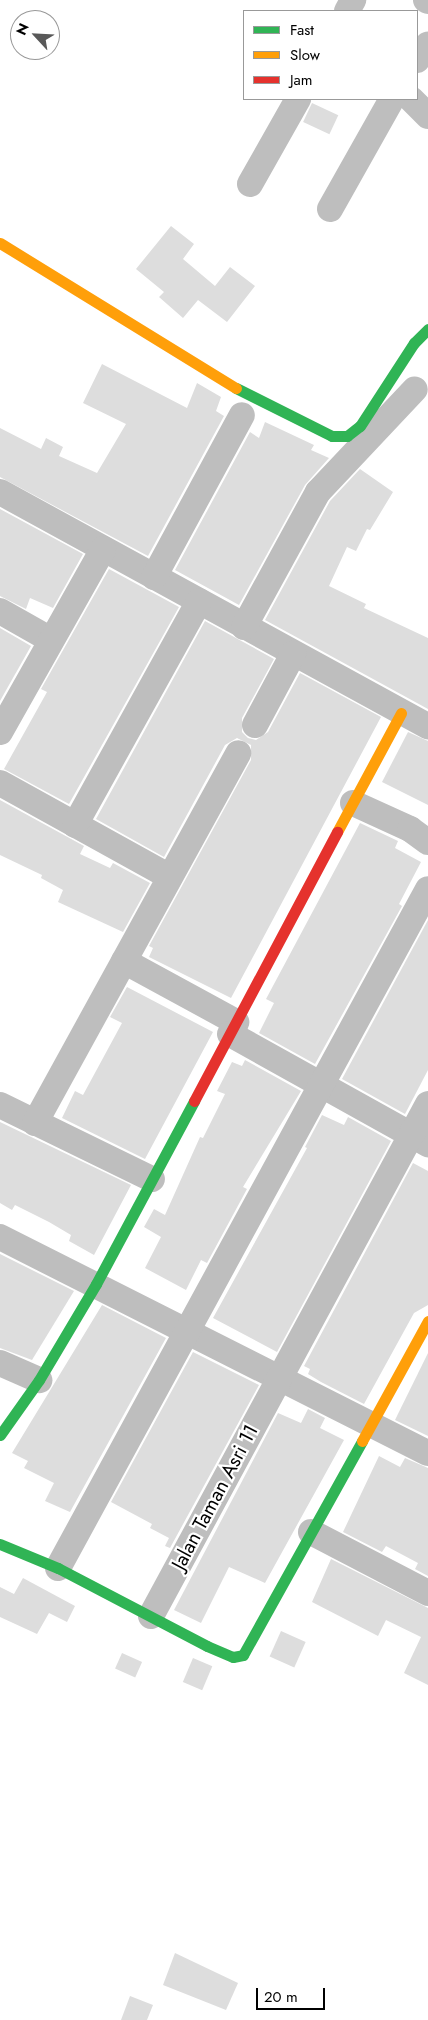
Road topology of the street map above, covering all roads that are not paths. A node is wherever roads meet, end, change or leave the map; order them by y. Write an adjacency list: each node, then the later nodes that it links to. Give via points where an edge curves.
1 (428, 44): 2 (street)
2 (418, 59)
3 (297, 100): 7 (street)
4 (391, 100): 8 (street)
5 (412, 100): 6 (street)
6 (428, 116)
7 (250, 184)
8 (330, 209)
9 (0, 243): 10 (street, via 254,399 332,436 347,436 360,426 414,343)
10 (428, 329)
11 (414, 389): 18 (street, via 318,492)
12 (242, 416): 15 (street)
13 (0, 492): 14 (street)
14 (103, 549): 15 (street); 19 (street)
15 (154, 577): 16 (street)
16 (199, 602): 18 (street); 28 (street)
17 (0, 611): 19 (street)
18 (244, 626): 20 (street)
19 (51, 640): 24 (street)
20 (293, 654): 21 (street); 22 (street)
21 (401, 713): 23 (street); 27 (street)
22 (254, 724)
23 (428, 726)
24 (0, 732)
25 (238, 753): 30 (street)
26 (0, 784): 28 (street)
27 (353, 803): 29 (street, via 410,829); 33 (street)
28 (75, 825): 30 (street)
29 (428, 842)
30 (170, 877): 32 (street)
31 (428, 889): 34 (street)
32 (124, 961): 33 (street); 37 (street)
33 (233, 1028): 34 (street); 39 (street)
34 (323, 1086): 38 (street); 43 (street)
35 (428, 1104): 38 (street, Jalan Taman Asri 11)
36 (0, 1105): 37 (street)
37 (35, 1123): 39 (street)
38 (420, 1140): 45 (street, Jalan Taman Asri 11)
39 (152, 1179): 41 (street)
40 (0, 1237): 41 (street)
41 (96, 1284): 43 (street); 46 (street)
42 (427, 1327): 47 (street)
43 (187, 1334): 45 (street); 52 (street)
44 (0, 1363): 46 (street)
45 (279, 1379): 47 (street); 54 (street, Jalan Taman Asri 11)
46 (39, 1380): 48 (street)
47 (372, 1424): 49 (street); 50 (street)
48 (0, 1435)
49 (428, 1453)
50 (312, 1532): 53 (street); 54 (street, via 243,1655 233,1656 207,1646)
51 (0, 1544): 52 (street)
52 (58, 1568): 54 (street)
53 (428, 1594)
54 (151, 1616)

